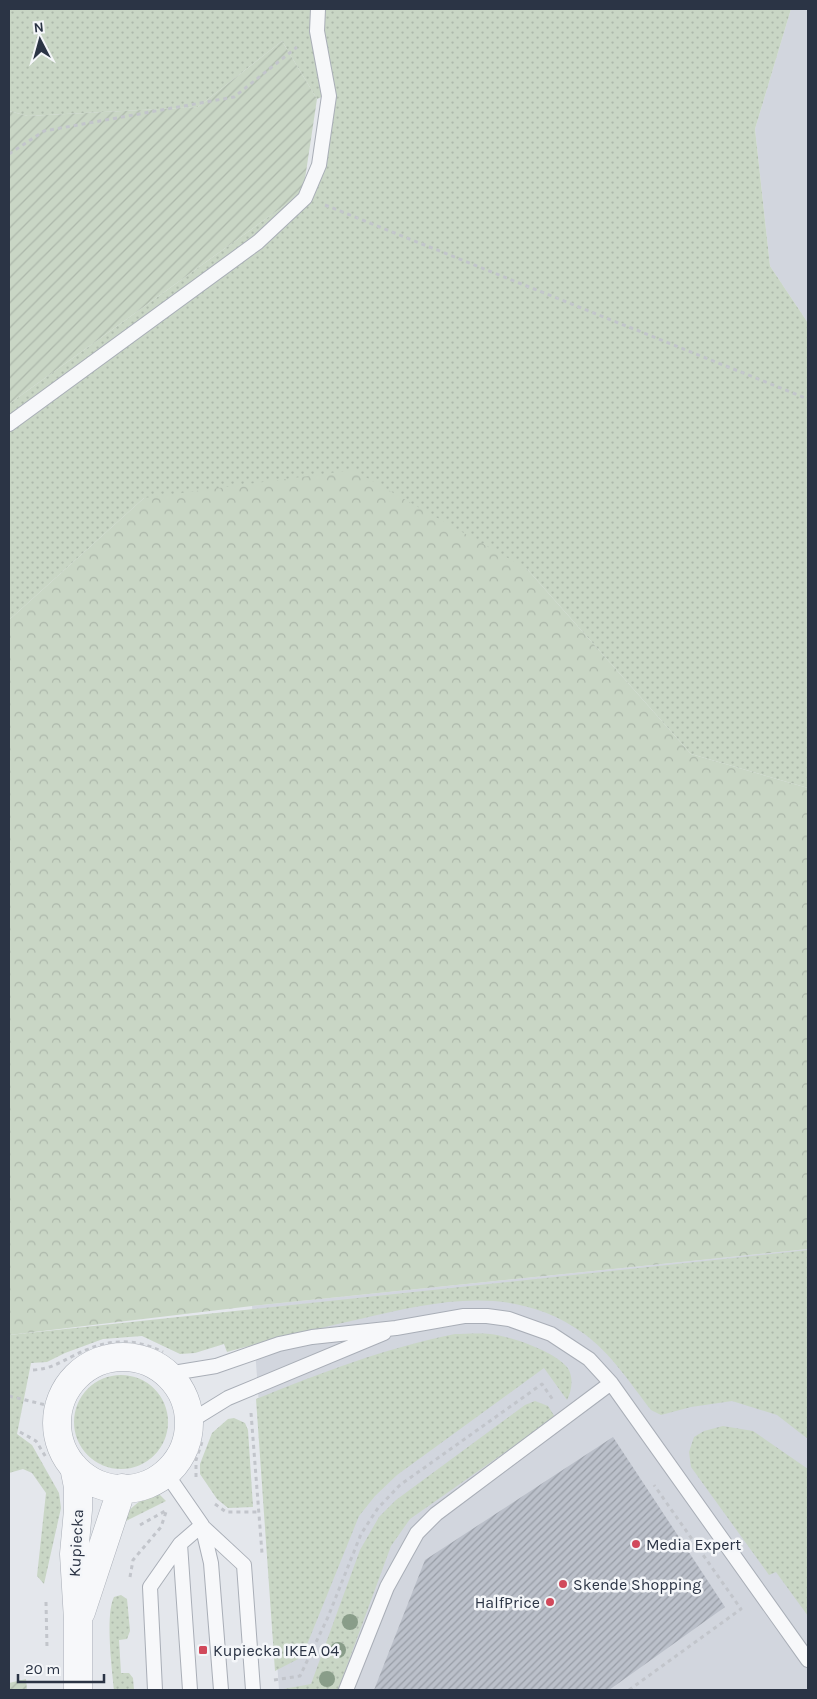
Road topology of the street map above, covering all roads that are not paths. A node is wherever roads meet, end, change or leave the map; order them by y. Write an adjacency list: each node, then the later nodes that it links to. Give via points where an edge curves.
1 (318, 9): 2 (lane, via 317,31 328,96 319,165 305,198 258,242)
2 (9, 424)
3 (396, 1328): 4 (lane, via 312,1337 279,1344 216,1366); 5 (lane, via 464,1316 510,1319 568,1344 589,1359); 6 (lane, via 228,1398)
4 (167, 1364): 6 (street); 7 (street, via 135,1357 108,1358 90,1365 76,1376 65,1390 58,1408 57,1435 63,1452)
5 (611, 1383): 13 (lane); 19 (lane, via 436,1514 417,1533 387,1587)
6 (198, 1428): 8 (street)
7 (74, 1467): 9 (street, via 95,1483); 12 (street, Kupiecka, via 78,1494 74,1554)
8 (166, 1473): 9 (street, via 145,1484); 10 (lane)
9 (122, 1488): 12 (street, Kupiecka)
10 (202, 1525): 11 (lane); 17 (lane, via 211,1563); 18 (lane, via 244,1565)
11 (180, 1544): 15 (lane, via 150,1587); 16 (lane)
12 (78, 1620): 14 (street, Kupiecka)
13 (808, 1660)
14 (78, 1690)
15 (155, 1690)
16 (190, 1690)
17 (221, 1690)
18 (252, 1690)
19 (346, 1690)

